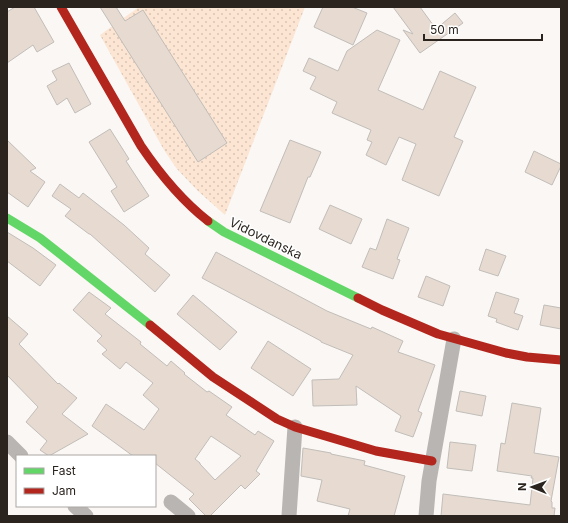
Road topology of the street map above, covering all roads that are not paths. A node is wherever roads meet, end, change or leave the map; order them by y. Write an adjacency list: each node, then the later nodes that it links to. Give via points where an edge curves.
1 (61, 7): 3 (street, Vidovdanska, via 141,146 168,184 194,211 230,236 382,310 438,334)
2 (7, 218): 5 (street, via 40,238 109,291 213,377 277,419)
3 (454, 338): 4 (street, Vidovdanska, via 528,357); 8 (street)
4 (561, 360)
5 (295, 427): 8 (street, via 376,451); 13 (street)
6 (7, 442): 7 (street)
7 (20, 455)
8 (432, 461): 14 (street)
9 (171, 502): 12 (street)
10 (76, 507): 11 (street)
11 (86, 516)
12 (188, 516)
13 (289, 516)
14 (426, 516)

